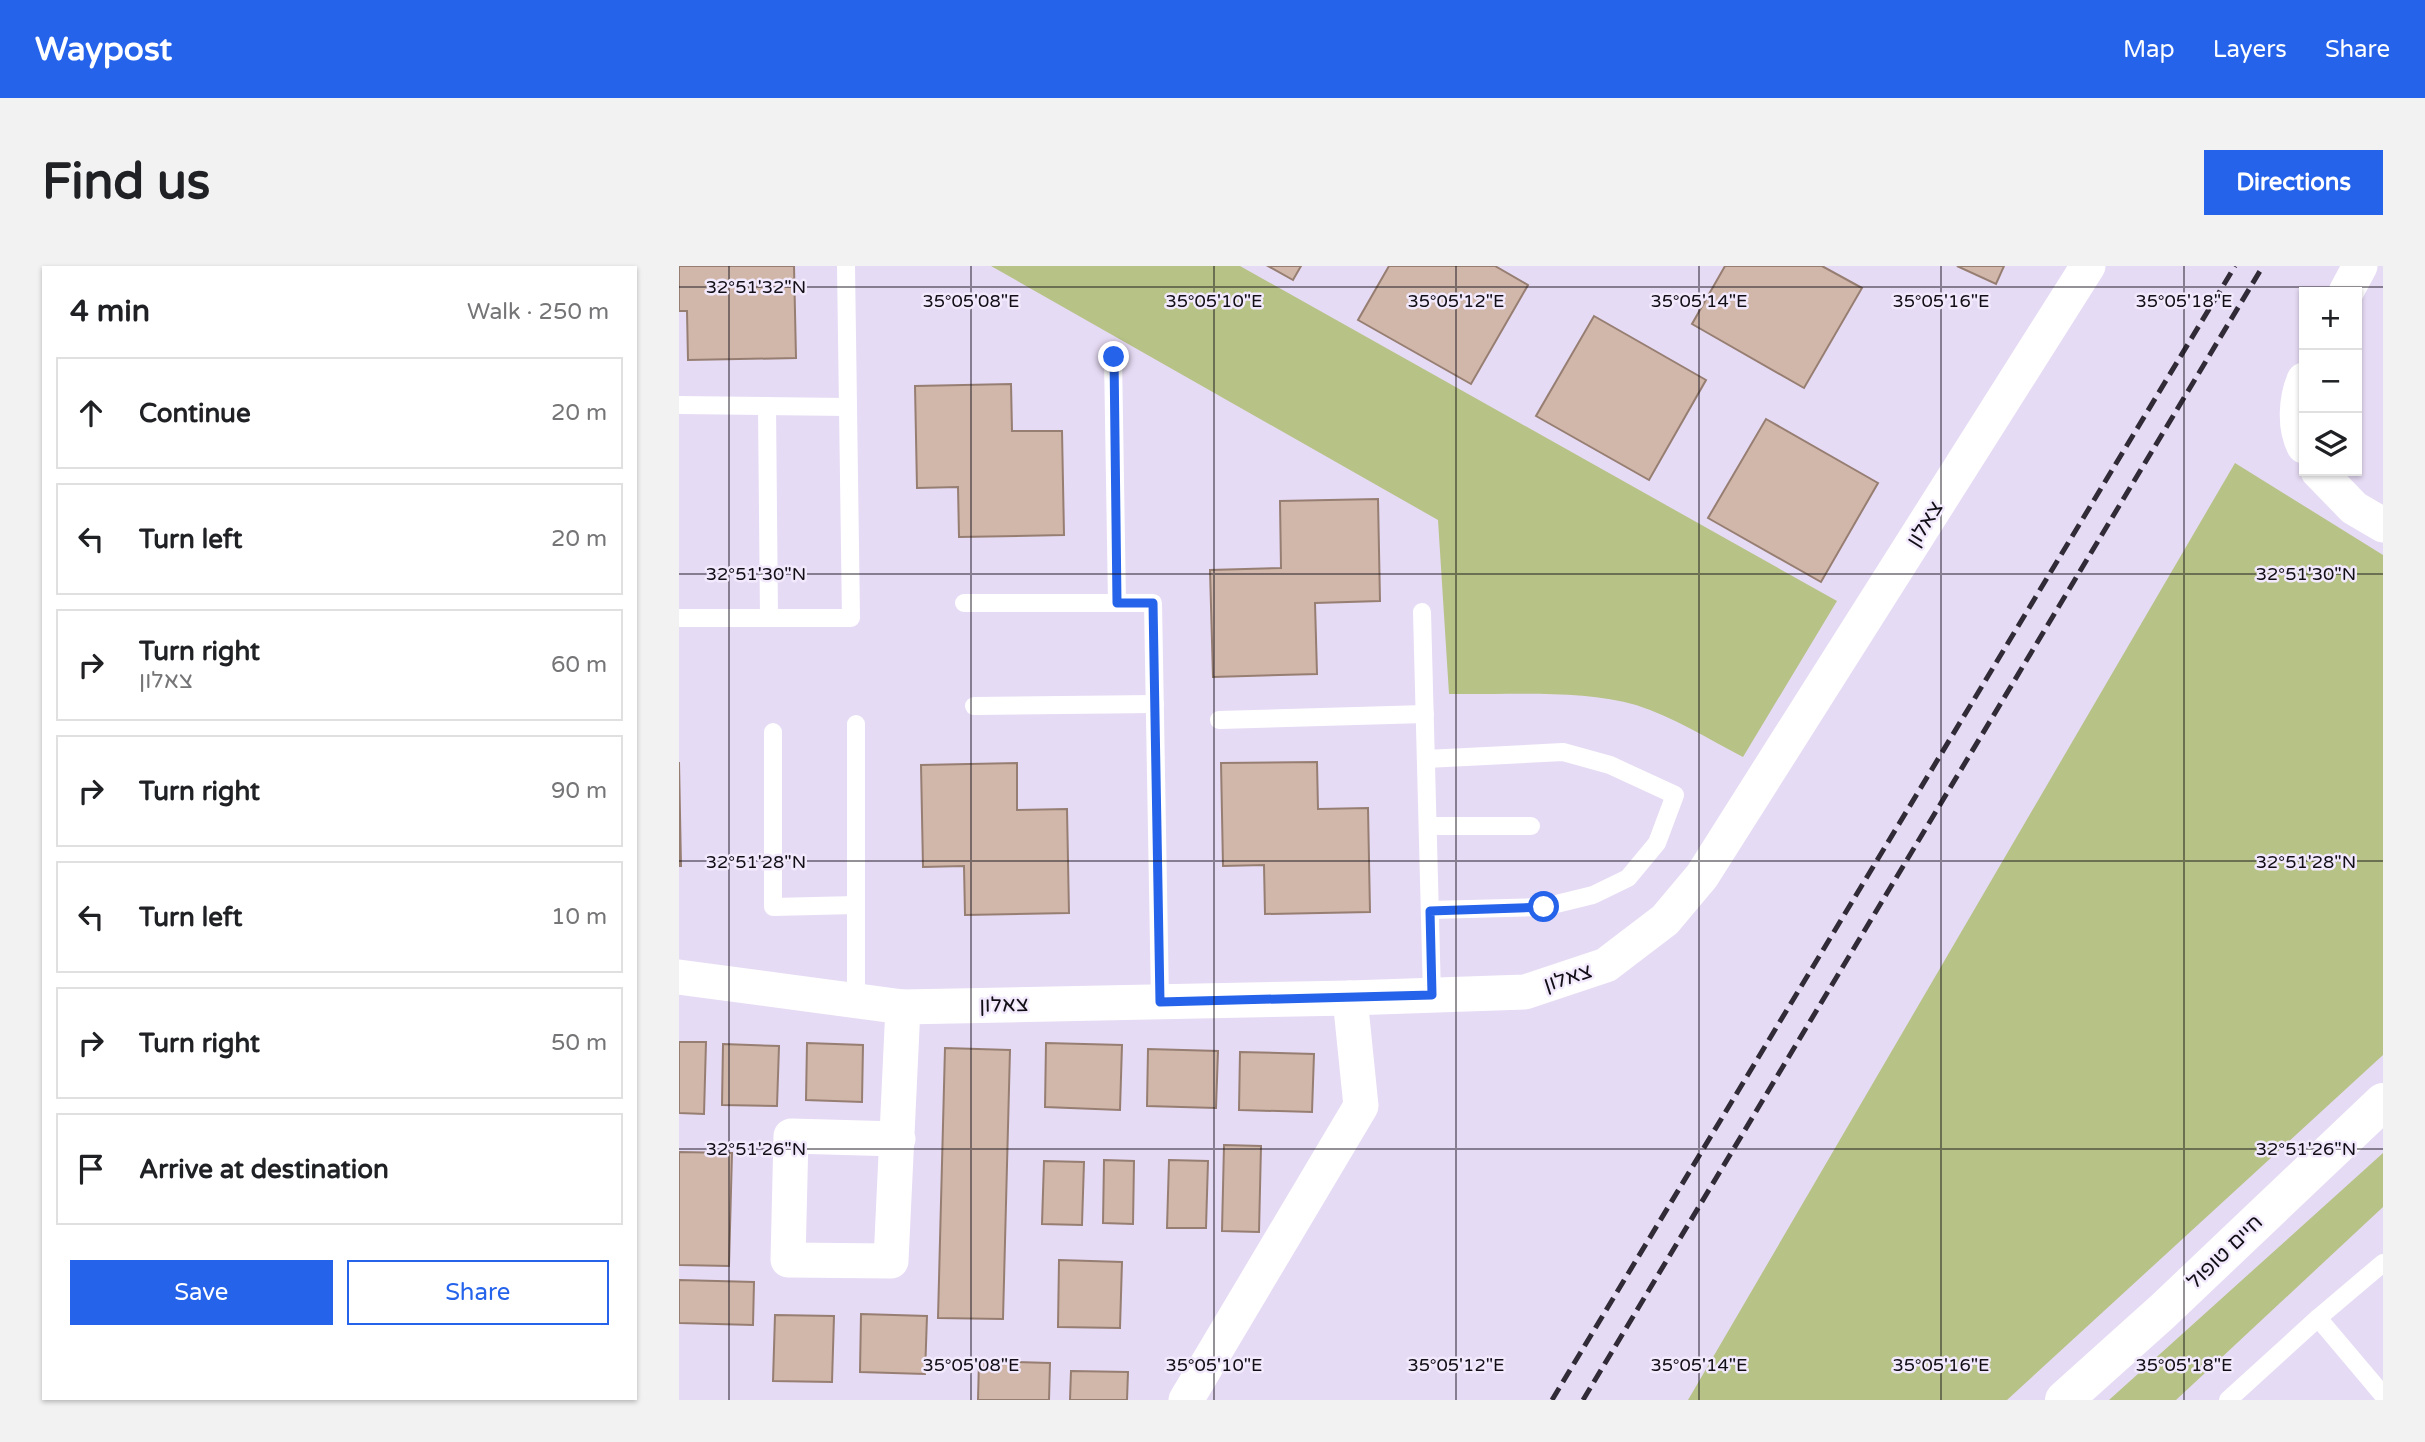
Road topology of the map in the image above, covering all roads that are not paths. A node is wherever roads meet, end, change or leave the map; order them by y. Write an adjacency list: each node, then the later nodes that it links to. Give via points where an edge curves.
1 (846, 266): 9 (lane)
2 (2088, 266): 30 (street, צאלון, via 1702,876 1665,920 1606,965 1525,992)
3 (2360, 266): 4 (street)
4 (2349, 287)
5 (1114, 357): 14 (lane)
6 (2299, 404): 10 (street)
7 (679, 405): 8 (lane)
8 (767, 406): 9 (lane); 17 (lane)
9 (848, 407): 17 (lane, via 851,618)
10 (2299, 437)
11 (2320, 476): 12 (street, via 2354,508)
12 (2383, 525)
13 (964, 603): 14 (lane)
14 (1117, 603): 18 (lane, via 1153,603)
15 (1422, 612): 20 (lane)
16 (679, 618): 17 (lane)
17 (769, 618)
18 (1155, 704): 19 (lane); 33 (lane)
19 (974, 706)
20 (1425, 715): 21 (lane); 24 (lane)
21 (1219, 720)
22 (856, 724): 27 (lane)
23 (773, 732): 27 (lane, via 773,907)
24 (1426, 760): 25 (lane); 28 (lane, via 1563,752 1610,765 1675,795 1657,843 1643,861 1628,878 1593,895 1544,907)
25 (1428, 826): 26 (lane); 28 (lane)
26 (1531, 826)
27 (856, 905): 32 (lane)
28 (1430, 911): 30 (lane)
29 (679, 977): 32 (street, צאלון)
30 (1432, 995): 31 (street, צאלון)
31 (1350, 998): 33 (street, צאלון); 40 (street, via 1361,1107)
32 (856, 1001): 34 (street, צאלון)
33 (1160, 1002): 34 (street, צאלון)
34 (903, 1007): 36 (street)
35 (2383, 1102): 41 (street, חיים טופול)
36 (898, 1139): 36 (street, via 891,1261 788,1259 791,1136)
37 (2383, 1263): 38 (lane)
38 (2318, 1318): 39 (lane); 42 (lane)
39 (2383, 1395)
40 (1186, 1400)
41 (2064, 1400)
42 (2228, 1400)

